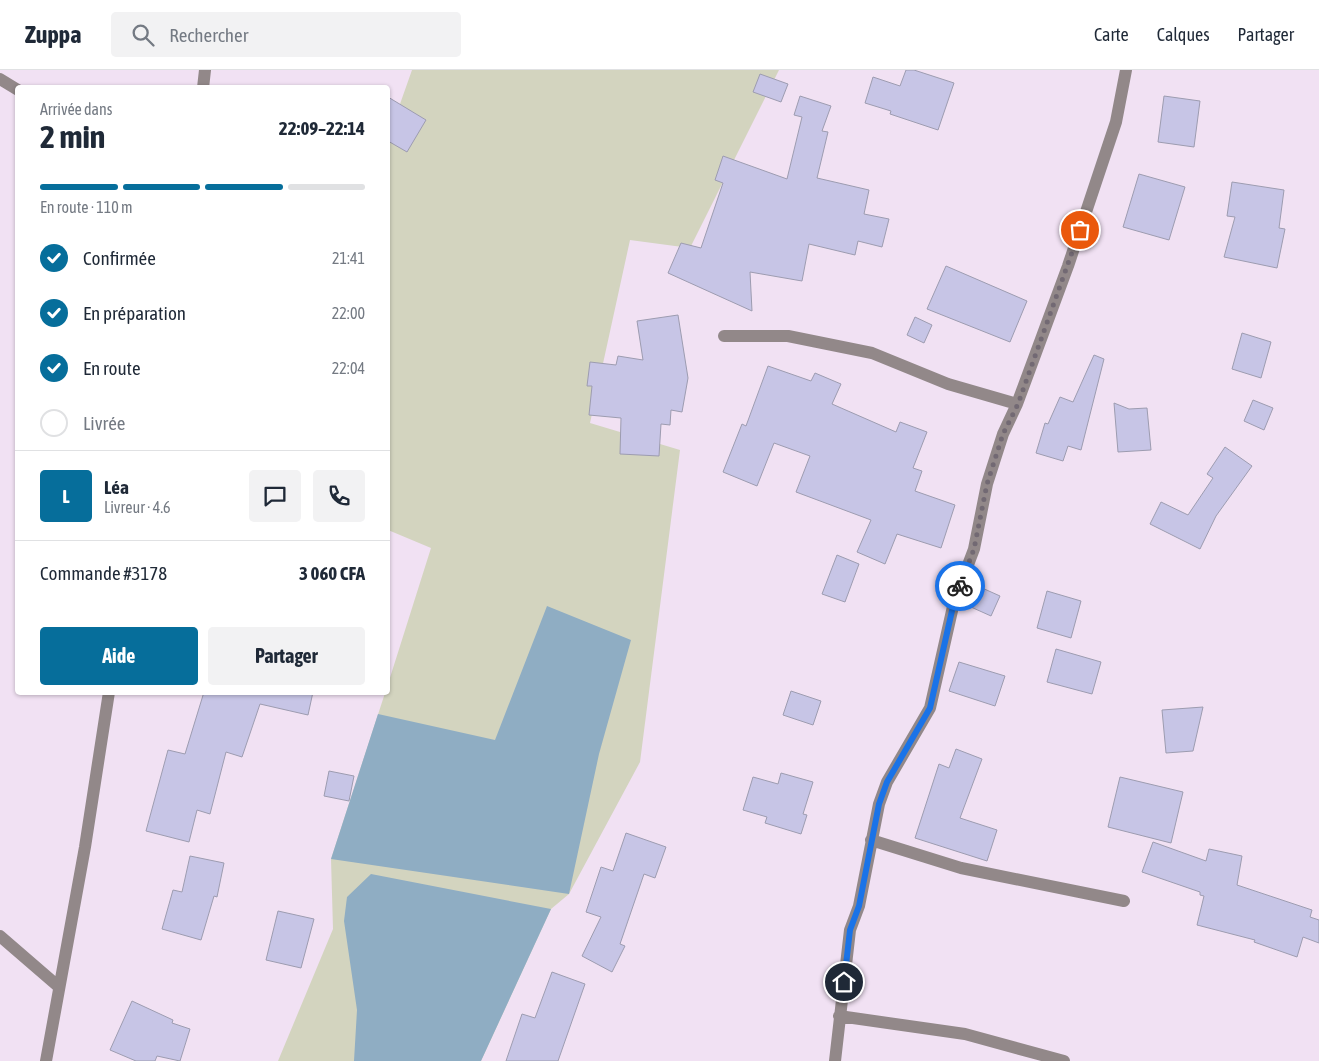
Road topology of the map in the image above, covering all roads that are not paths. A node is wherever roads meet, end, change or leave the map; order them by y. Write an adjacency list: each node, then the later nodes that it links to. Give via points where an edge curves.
1 (205, 70): 4 (street)
2 (1126, 70): 7 (street, via 1116,122)
3 (0, 79): 5 (street)
4 (202, 85)
5 (15, 88)
6 (724, 336): 7 (street, via 788,336 872,353 948,384)
7 (1018, 404): 9 (street, via 1003,434 987,484 974,549 954,602 930,708 887,782)
8 (109, 695): 12 (street)
9 (871, 840): 10 (street, via 961,868); 13 (street, via 859,906 850,930)
10 (1124, 901)
11 (0, 936): 12 (street)
12 (59, 987): 14 (street)
13 (839, 1016): 15 (street); 16 (street, via 965,1034)
14 (46, 1061)
15 (836, 1061)
16 (1064, 1061)

